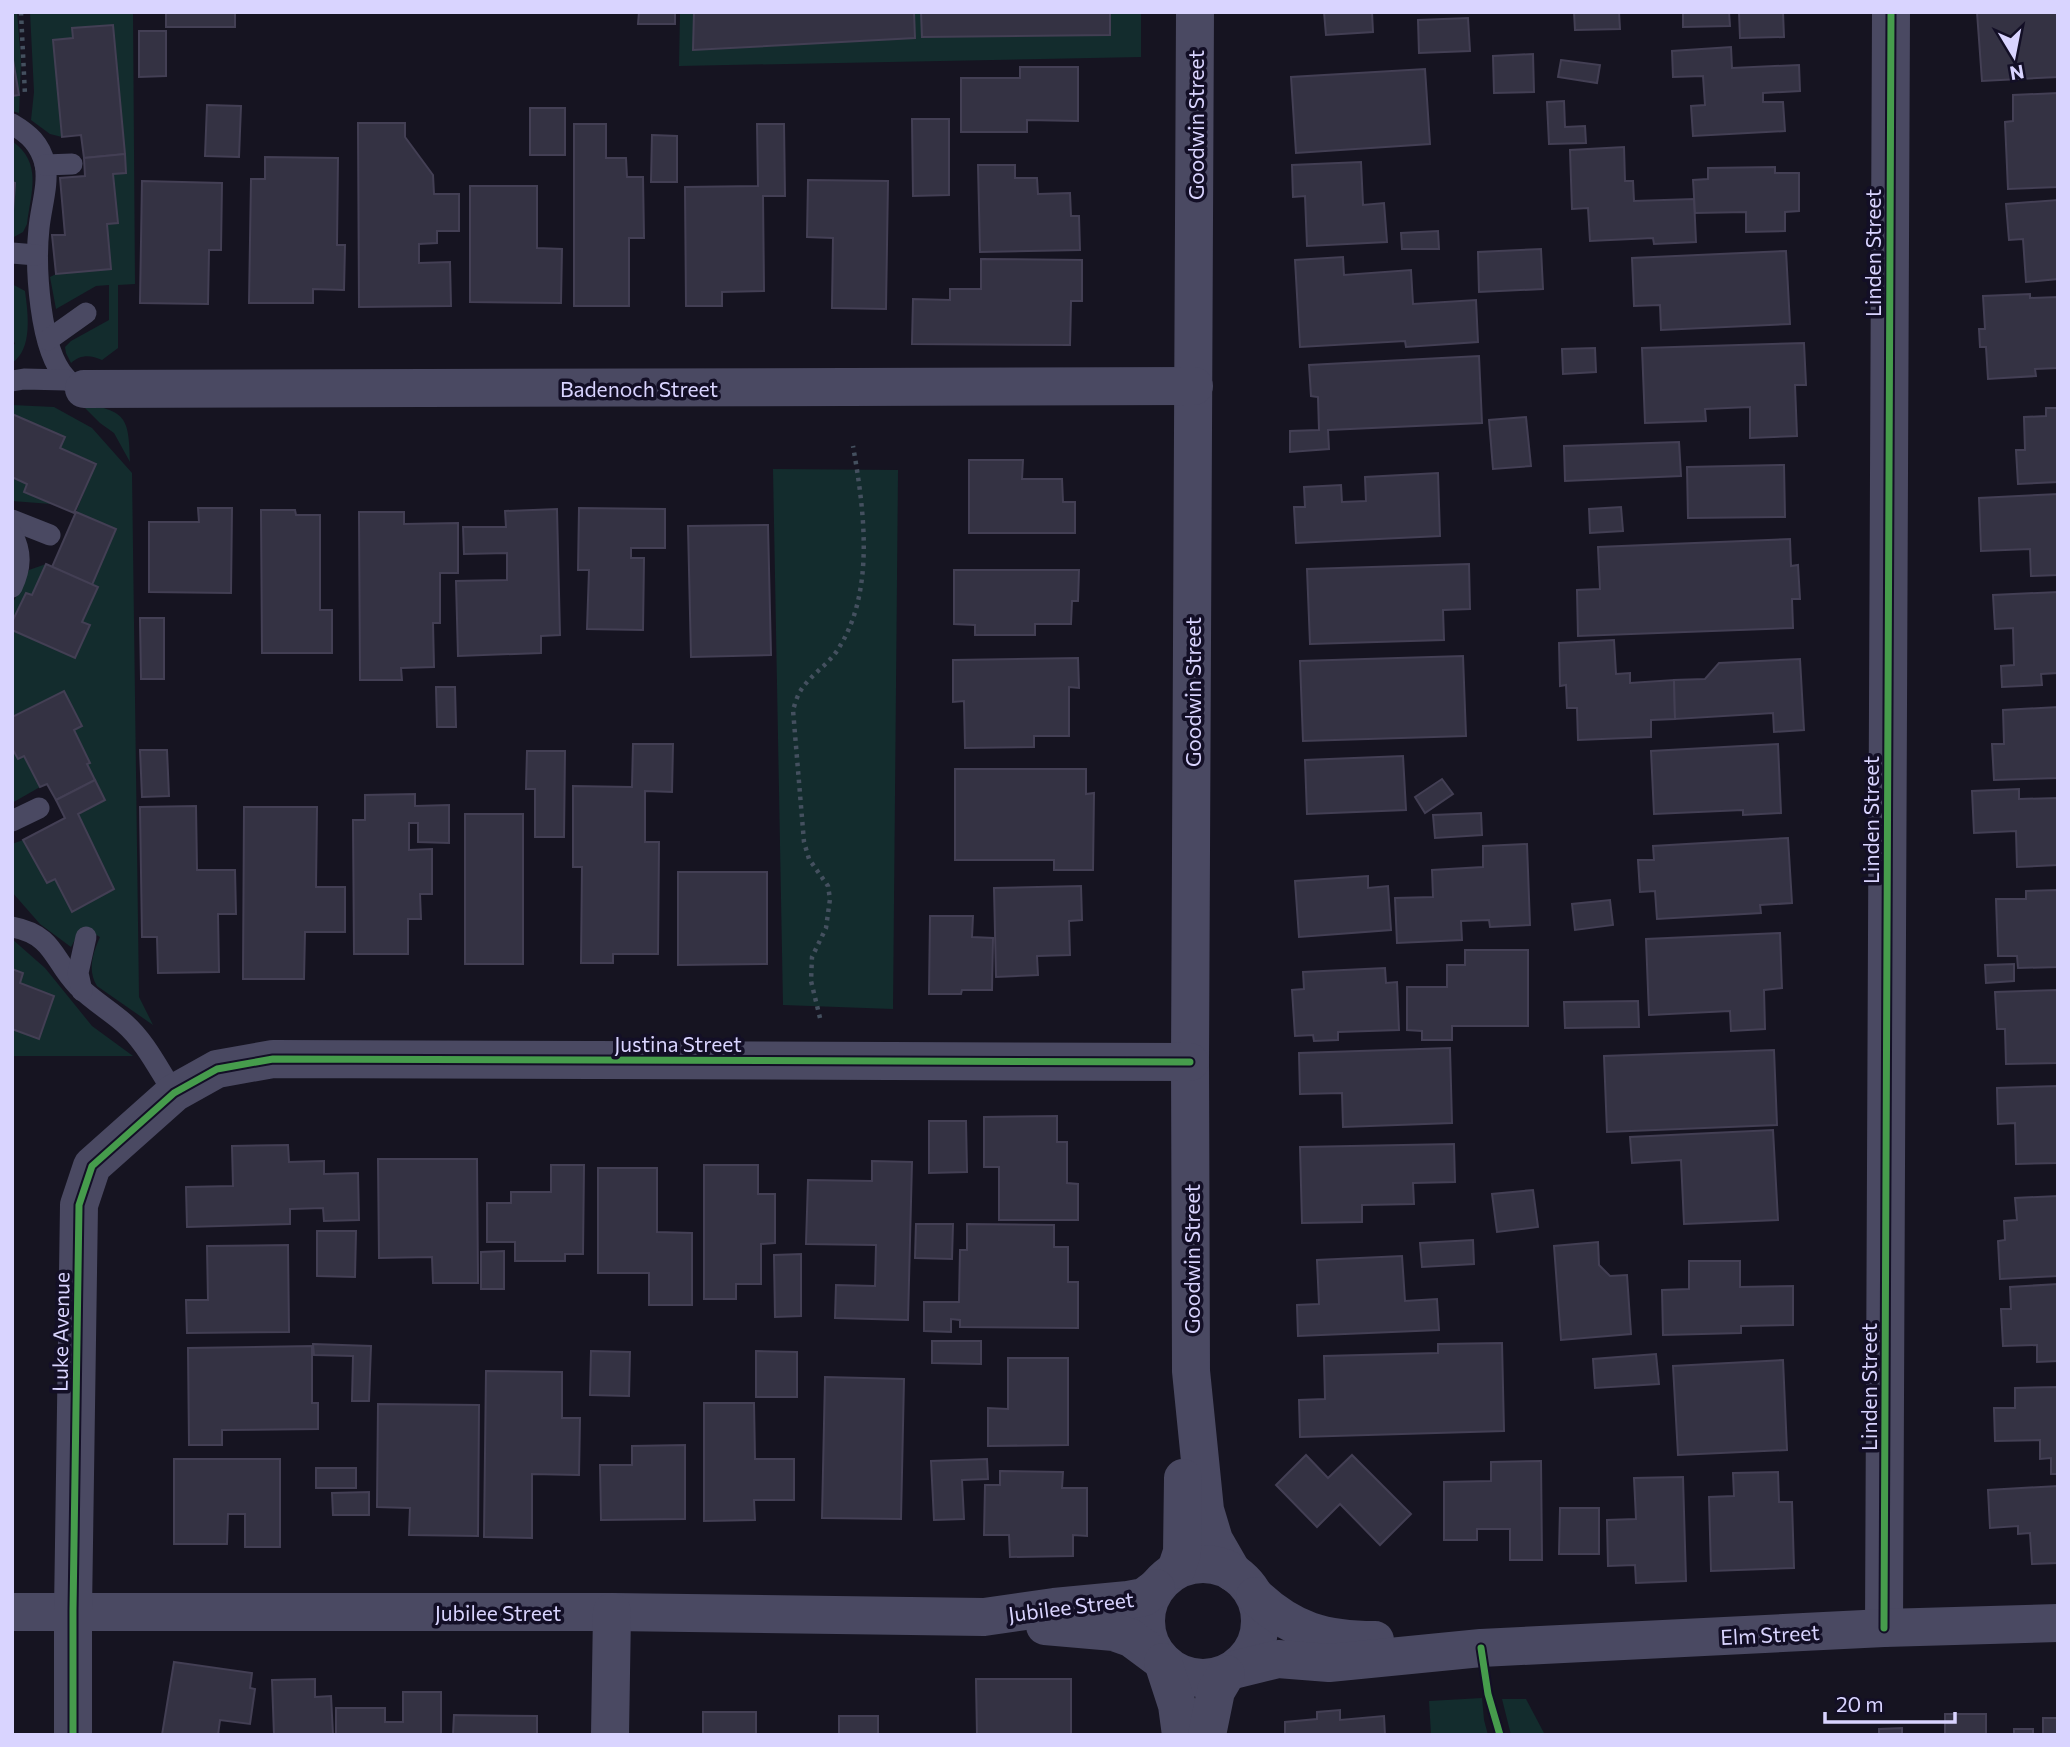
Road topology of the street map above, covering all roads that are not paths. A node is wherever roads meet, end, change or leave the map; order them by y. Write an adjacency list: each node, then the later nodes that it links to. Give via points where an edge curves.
1 (1195, 12): 12 (street, Goodwin Street)
2 (1891, 12): 32 (street, Linden Street)
3 (19, 129): 5 (lane, via 36,140)
4 (72, 164): 5 (lane)
5 (45, 165): 7 (lane)
6 (12, 253): 7 (lane)
7 (36, 255): 9 (lane)
8 (86, 313): 9 (lane)
9 (48, 340): 11 (lane, via 55,363)
10 (12, 382): 11 (lane)
11 (75, 384): 12 (street, Badenoch Street)
12 (1194, 386): 22 (street, Goodwin Street)
13 (12, 520): 15 (lane)
14 (12, 534): 16 (lane, via 21,561)
15 (50, 535)
16 (12, 586)
17 (39, 808): 18 (lane)
18 (12, 821)
19 (12, 927): 21 (lane, via 46,942)
20 (86, 937): 21 (lane, via 78,973)
21 (82, 991): 23 (lane, via 125,1024)
22 (1190, 1062): 23 (street, Justina Street, via 273,1059 217,1069); 24 (street, Goodwin Street)
23 (174, 1093): 27 (street, Luke Avenue, via 92,1166 79,1205)
24 (1191, 1371): 25 (street, Goodwin Street, via 1182,1479 1182,1552); 26 (street, Goodwin Street, via 1205,1510 1214,1540)
25 (1166, 1579): 26 (street, via 1187,1566 1207,1563); 30 (street, Jubilee Street, via 1144,1597); 34 (street, via 1149,1599 1145,1619 1148,1640)
26 (1244, 1584): 33 (street, Elm Street, via 1280,1618 1330,1638 1456,1642); 35 (street, via 1261,1624 1256,1644)
27 (72, 1611): 28 (street, Jubilee Street); 29 (street, Jubilee Street); 36 (street, Luke Avenue)
28 (12, 1612)
29 (612, 1612): 30 (street, Jubilee Street); 37 (street)
30 (984, 1617): 34 (street, Jubilee Street, via 1114,1632)
31 (2058, 1623): 32 (street, Elm Street)
32 (1884, 1628): 33 (street, Elm Street)
33 (1481, 1648): 35 (street, Elm Street, via 1329,1663 1278,1659)
34 (1161, 1660): 35 (street, via 1192,1678); 38 (street, via 1177,1705)
35 (1229, 1672): 39 (street, via 1216,1690)
36 (74, 1735)
37 (610, 1735)
38 (1181, 1735)
39 (1207, 1735)

